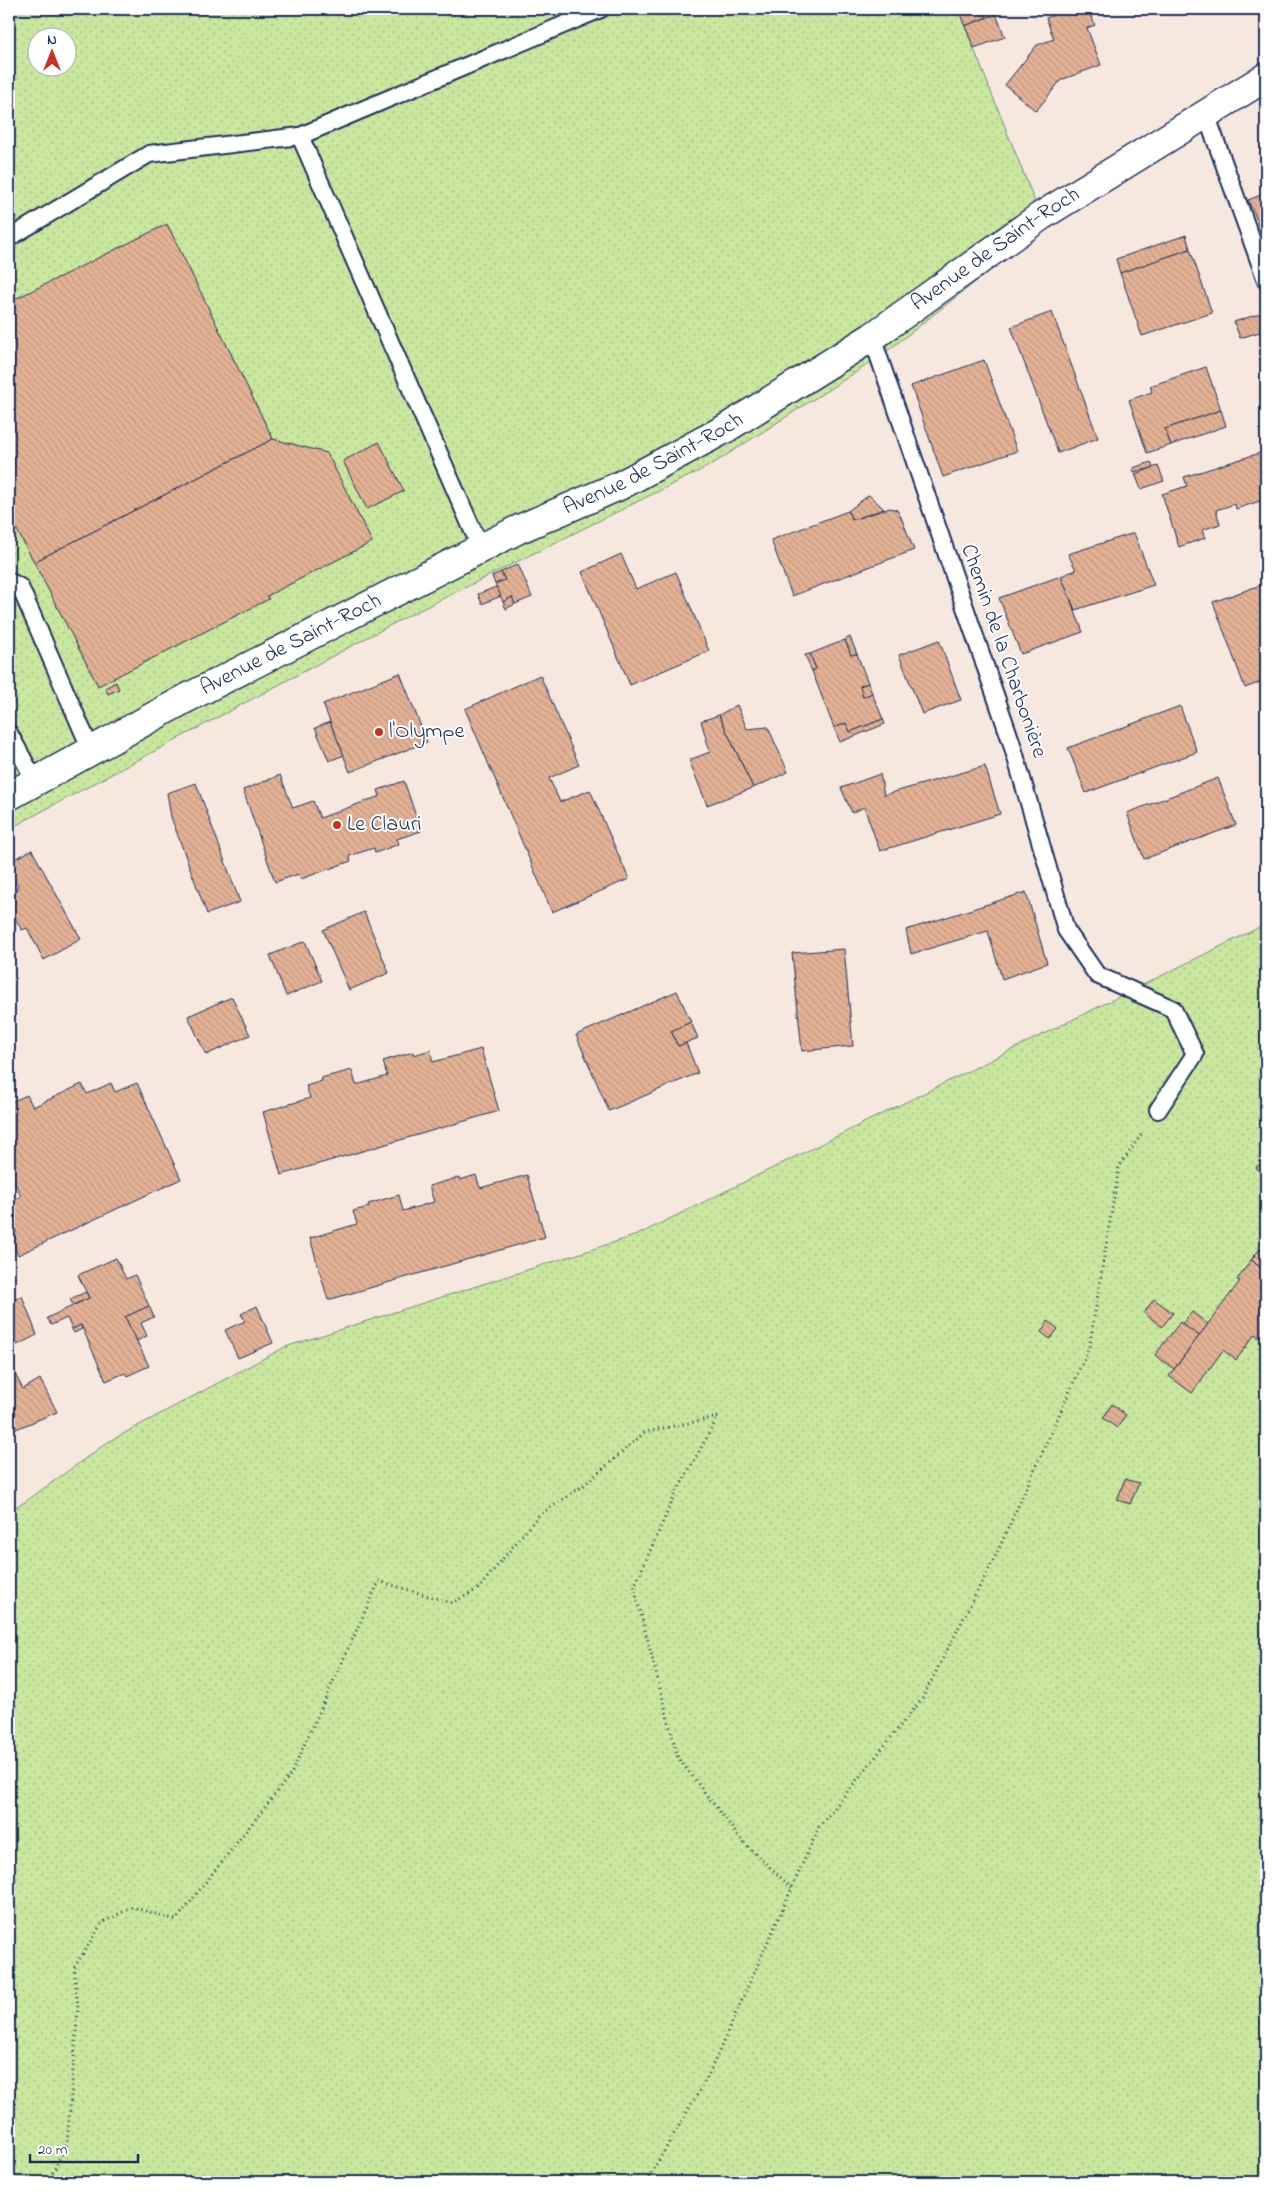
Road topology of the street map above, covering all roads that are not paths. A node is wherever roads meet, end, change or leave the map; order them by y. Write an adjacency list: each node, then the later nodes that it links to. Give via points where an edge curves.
1 (601, 9): 4 (lane)
2 (1266, 77): 3 (street, Avenue de Saint-Roch)
3 (1206, 114): 6 (lane); 7 (street, Avenue de Saint-Roch, via 1041,216)
4 (300, 136): 5 (lane, via 149,154); 8 (lane)
5 (9, 238)
6 (1266, 280)
7 (872, 337): 8 (street, Avenue de Saint-Roch, via 725,429 619,486); 14 (lane, Chemin de la Charbonière, via 1011,741 1066,930 1097,975 1173,1009 1196,1054)
8 (481, 549): 11 (street, Avenue de Saint-Roch)
9 (9, 581): 11 (lane, via 20,586)
10 (9, 733): 12 (lane)
11 (91, 750): 12 (street, Avenue de Saint-Roch)
12 (35, 782): 13 (street, Avenue de Saint-Roch)
13 (9, 796)
14 (1158, 1110)

